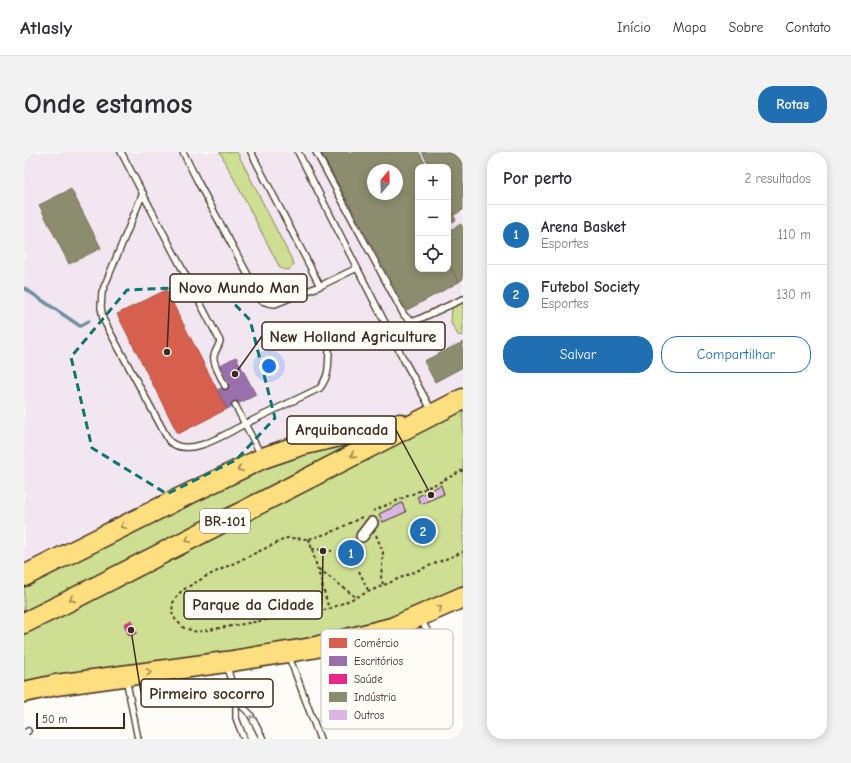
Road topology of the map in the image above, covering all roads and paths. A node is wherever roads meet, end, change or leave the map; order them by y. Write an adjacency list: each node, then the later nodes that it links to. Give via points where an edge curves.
1 (121, 152): 6 (lane)
2 (183, 152): 8 (lane, via 262,301 275,304)
3 (251, 152): 8 (lane)
4 (298, 152): 7 (lane)
5 (316, 152): 9 (lane, via 404,315 415,321)
6 (143, 193): 11 (lane, via 220,341 213,360); 15 (lane, via 102,292 103,319 172,444 197,447)
7 (358, 268): 8 (lane); 14 (lane)
8 (320, 286)
9 (463, 299)
10 (329, 351): 15 (lane, via 328,374 320,388)
11 (225, 386)
12 (463, 399): 14 (highway, BR-101)
13 (235, 405): 15 (lane)
14 (430, 417): 16 (highway, via 301,445); 33 (highway, BR-101, one-way to 33)
15 (245, 424): 16 (lane)
16 (263, 458): 26 (highway, one-way to 26)
17 (463, 470): 18 (path)
18 (371, 518): 19 (street); 20 (path); 27 (path, via 383,552 381,579)
19 (362, 536)
20 (309, 539): 21 (path); 31 (path, via 287,538 199,581 178,594 173,603 172,613 184,628 197,632)
21 (312, 549): 22 (path); 24 (path)
22 (332, 551)
23 (463, 552): 27 (path)
24 (318, 568): 30 (path); 31 (path)
25 (359, 571): 28 (path)
26 (24, 576)
27 (384, 586): 28 (path)
28 (369, 592): 30 (path)
29 (463, 597): 32 (highway, one-way to 29)
30 (357, 598): 31 (path)
31 (329, 609)
32 (419, 617): 34 (highway); 36 (lane)
33 (24, 623)
34 (392, 628): 35 (highway)
35 (388, 629)
36 (425, 629)
37 (321, 646): 38 (highway)
38 (286, 652): 39 (highway); 48 (lane)
39 (226, 662): 40 (highway, one-way to 39); 43 (lane)
40 (125, 676): 41 (highway); 45 (lane)
41 (83, 682): 42 (highway); 44 (highway)
42 (24, 692)
43 (236, 700): 46 (lane, via 236,718); 47 (lane, one-way to 43, via 250,714)
44 (24, 704)
45 (138, 739)
46 (244, 739)
47 (263, 739)
48 (320, 739)

